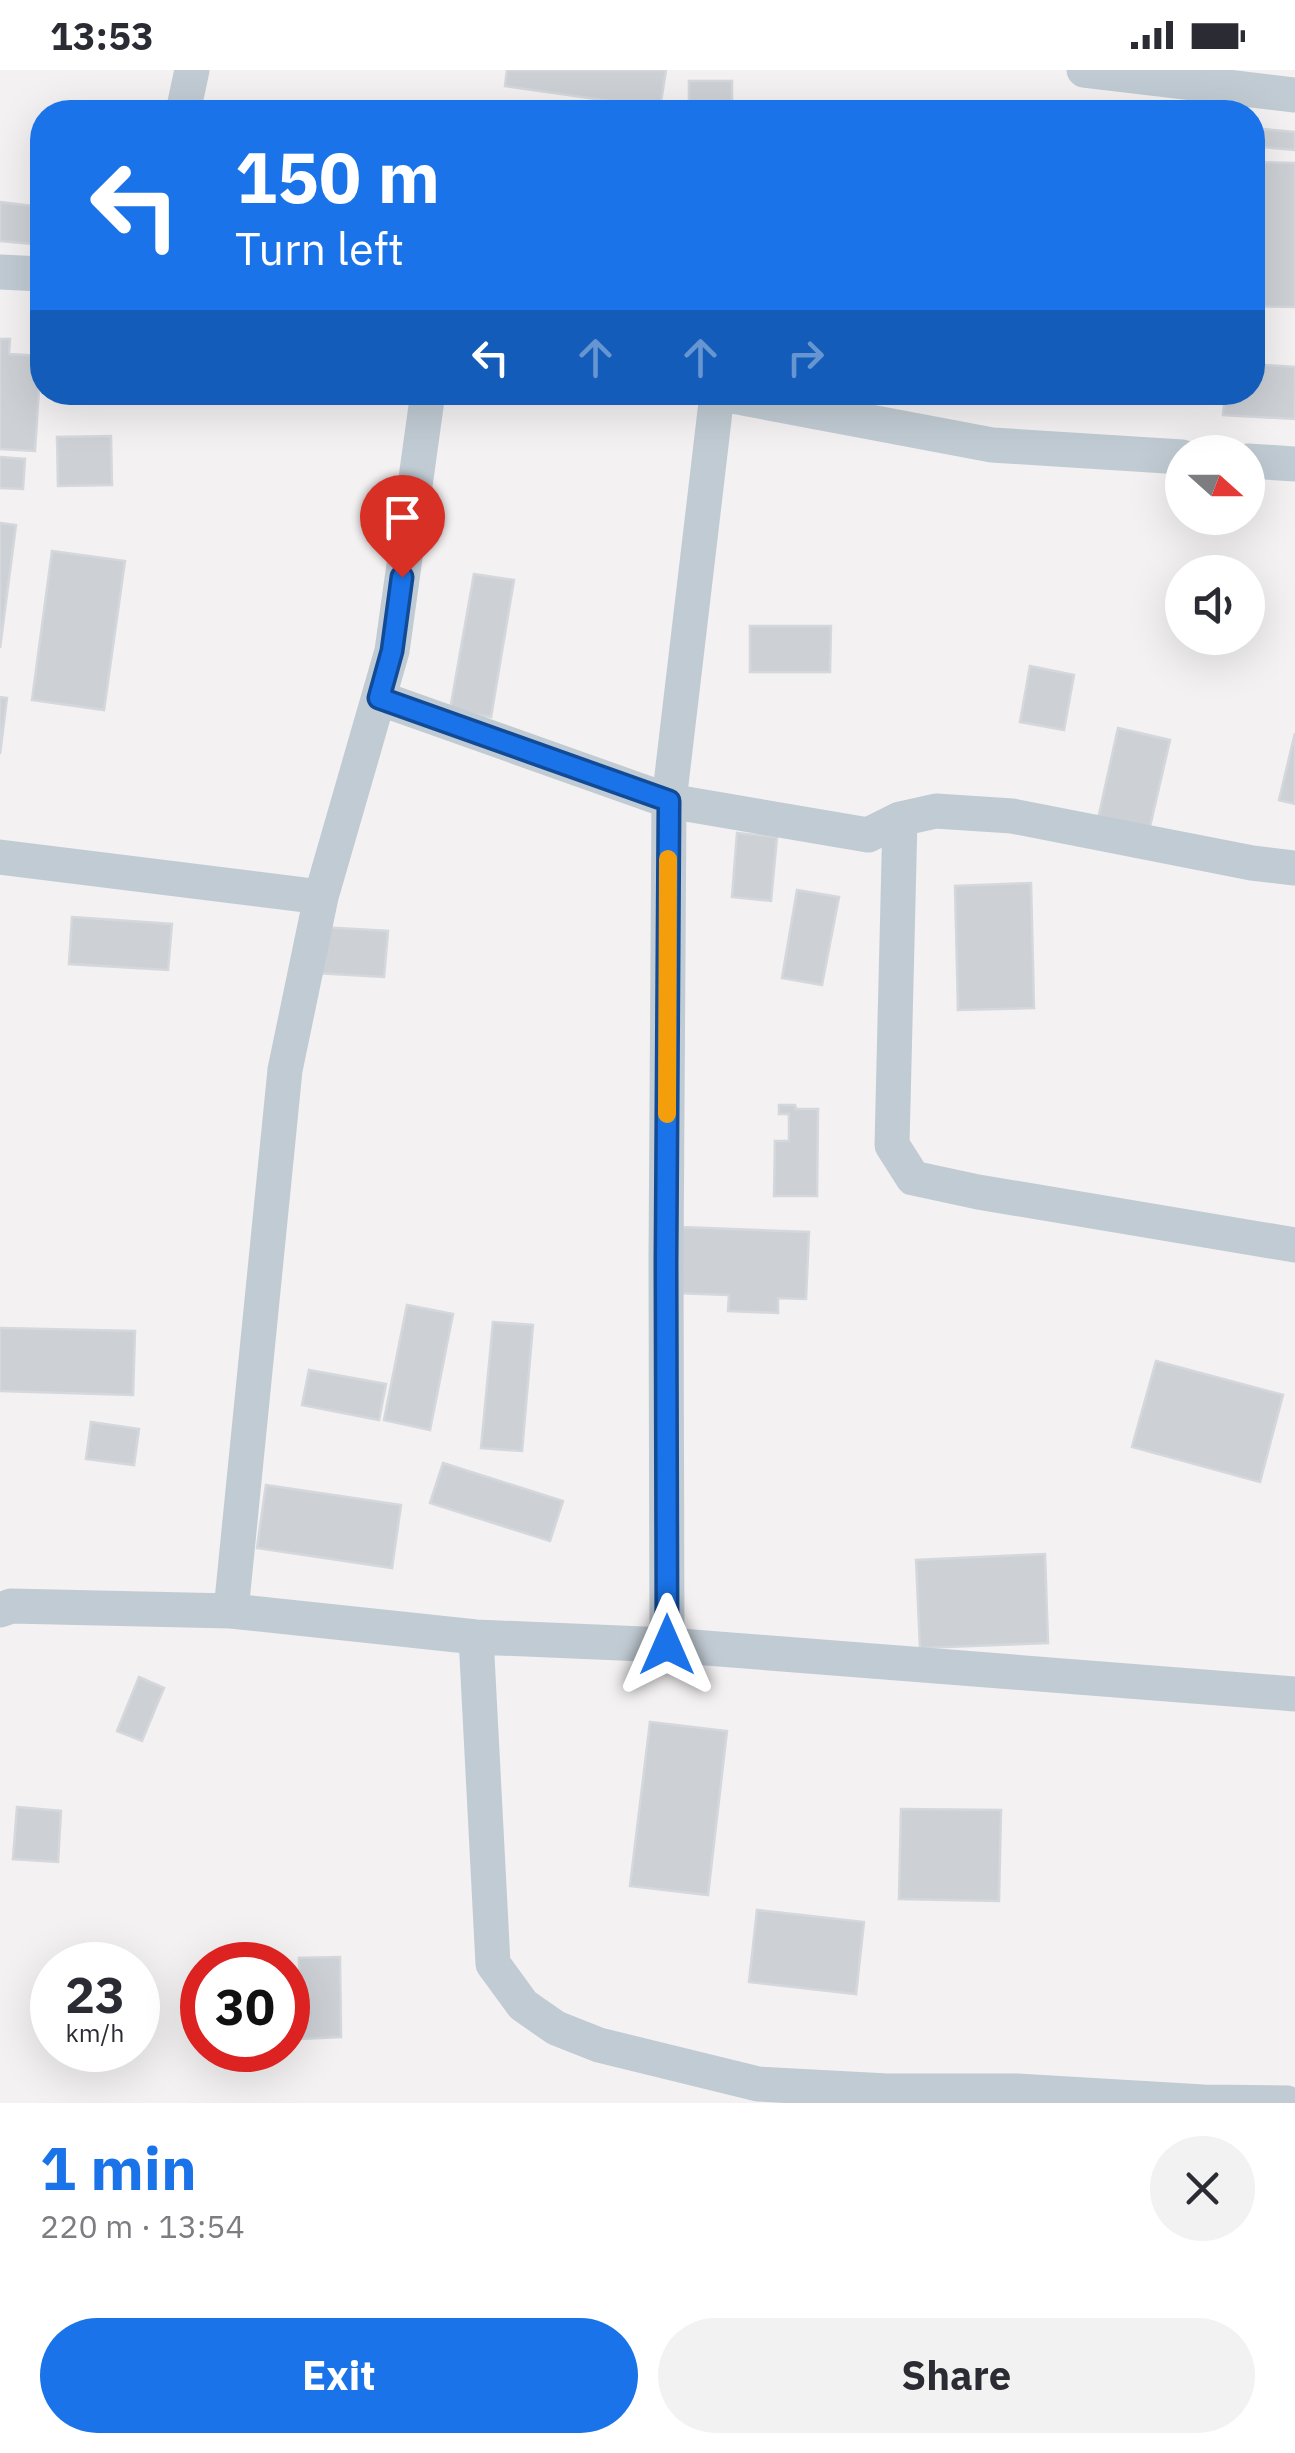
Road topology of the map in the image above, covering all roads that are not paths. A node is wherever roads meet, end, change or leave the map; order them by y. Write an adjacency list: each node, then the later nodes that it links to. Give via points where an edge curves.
1 (192, 70): 4 (street)
2 (1084, 70): 3 (street)
3 (1295, 94)
4 (186, 100)
5 (0, 272): 6 (street)
6 (30, 273)
7 (426, 405): 13 (street, via 392,651)
8 (713, 405): 14 (street)
9 (778, 405): 10 (street, via 992,445)
10 (1165, 456)
11 (1265, 462): 12 (street)
12 (1295, 464)
13 (379, 698): 14 (street); 18 (street)
14 (669, 801): 15 (street, via 868,835); 23 (street)
15 (900, 819): 17 (street, via 936,811 1012,816); 19 (street, via 892,1144 912,1178)
16 (0, 857): 18 (street)
17 (1295, 868)
18 (322, 897): 21 (street, via 286,1070)
19 (1295, 1246)
20 (0, 1610): 21 (street)
21 (231, 1611): 22 (street)
22 (476, 1637): 23 (street); 25 (street, via 493,1964 523,2005 556,2028 758,2084)
23 (667, 1645): 24 (street)
24 (1295, 1694)
25 (1287, 2103)

